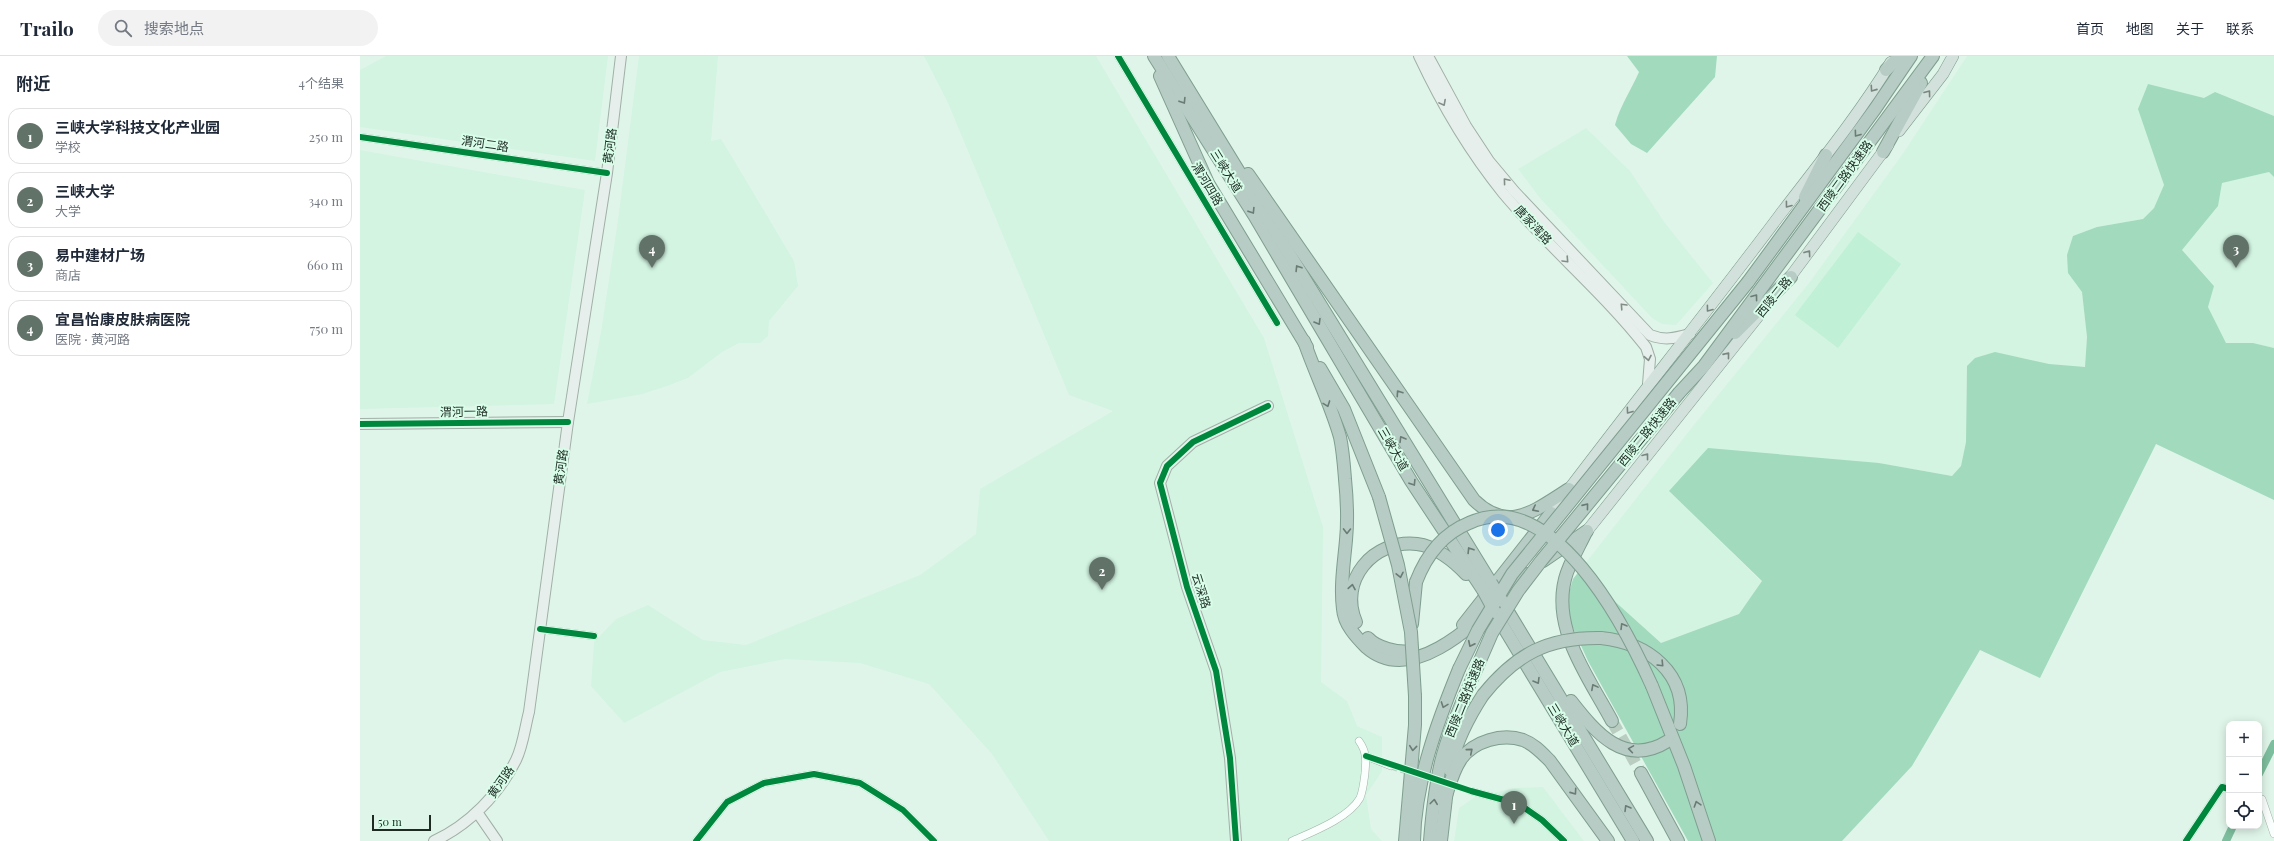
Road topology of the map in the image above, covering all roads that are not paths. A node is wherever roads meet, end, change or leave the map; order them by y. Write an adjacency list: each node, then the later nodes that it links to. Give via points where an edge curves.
1 (621, 56): 17 (main road, 黄河路)
2 (1118, 56): 20 (street, 渭河四路)
3 (1153, 56): 22 (highway, via 1208,183); 34 (highway, 三峡大道, one-way to 34, via 1254,215 1411,481)
4 (1168, 56): 13 (highway, 三峡大道)
5 (1419, 56): 24 (main road, 唐家湾路, one-way to 24, via 1450,117 1504,194 1646,347 1650,359)
6 (1428, 56): 21 (main road, 唐家湾路, one-way to 6, via 1671,339 1650,335 1515,192 1489,161 1466,126)
7 (1894, 56): 12 (main road)
8 (1900, 56): 12 (highway)
9 (1911, 56): 18 (highway, 西陵二路快速路, one-way to 18)
10 (1934, 56): 15 (highway); 23 (highway, 西陵二路快速路, one-way to 10)
11 (1953, 56): 15 (main road, 西陵二路, one-way to 11, via 1943,74)
12 (1886, 70): 16 (main road, one-way to 16)
13 (1200, 108): 30 (highway, one-way to 13, via 1517,518 1499,517 1486,512 1474,500 1266,198); 34 (highway, 三峡大道, one-way to 13)
14 (360, 137): 17 (street, 渭河二路)
15 (1883, 152): 19 (main road, 西陵二路, one-way to 15)
16 (1826, 155): 18 (highway); 21 (main road, one-way to 21)
17 (607, 173): 26 (main road, 黄河路)
18 (1788, 230): 60 (highway, 西陵二路快速路, one-way to 60, bridge, via 1512,574 1458,669 1431,742 1420,794)
19 (1790, 277): 23 (highway); 29 (main road, 西陵二路, one-way to 19)
20 (1277, 323)
21 (1690, 334): 24 (main road)
22 (1304, 341): 33 (highway, one-way to 33, via 1340,437 1347,503 1343,611 1357,638 1368,649 1382,656 1400,660 1426,654 1451,641); 37 (highway, one-way to 37, bridge, via 1344,409 1379,497 1398,565)
23 (1704, 366): 33 (highway, 西陵二路快速路, one-way to 23, bridge)
24 (1648, 384): 28 (main road, one-way to 28)
25 (1268, 406): 57 (main road, 云深路, via 1193,442 1167,466 1160,483 1187,586 1216,671 1230,758)
26 (568, 422): 27 (main road, 渭河一路); 36 (main road, 黄河路)
27 (360, 424)
28 (1596, 454): 29 (main road, via 1589,475 1591,482 1602,490 1619,485); 30 (main road)
29 (1635, 470): 32 (main road, 西陵二路)
30 (1569, 489): 31 (main road)
31 (1551, 513): 34 (highway, one-way to 34, via 1462,627 1441,640 1420,649 1402,652 1372,643 1358,628 1351,611 1354,580 1360,568 1377,554 1395,545 1417,544 1434,550)
32 (1587, 530): 33 (highway); 40 (highway, one-way to 32, via 1575,653 1562,618 1561,599 1565,578)
33 (1538, 565): 61 (highway, 西陵二路快速路, one-way to 33, bridge, via 1434,799 1441,762 1451,730 1492,633)
34 (1487, 587): 35 (highway, 三峡大道, bridge)
35 (1499, 609): 39 (highway, 三峡大道); 65 (highway, 三峡大道, one-way to 65)
36 (540, 629): 38 (street); 51 (main road, 黄河路, via 529,712 517,759 497,791)
37 (1411, 632): 59 (highway, one-way to 59, bridge, via 1415,725); 68 (highway, one-way to 37, bridge, via 1684,766 1652,686 1625,629 1610,605 1577,564 1551,538 1533,525 1504,516 1484,518 1461,526 1435,547 1421,568 1416,582)
38 (594, 636)
39 (1524, 636): 43 (highway, one-way to 39, via 1657,748 1634,750 1617,746 1600,736 1569,699); 66 (highway, 三峡大道, one-way to 39)
40 (1612, 721)
41 (1680, 724): 49 (highway, one-way to 41, bridge, via 1456,747 1468,718 1483,695 1510,666 1537,649 1567,640 1601,638 1640,647 1669,672 1678,695)
42 (1359, 741): 44 (street, via 1365,748)
43 (1668, 741)
44 (1366, 756): 45 (street); 58 (street, via 1361,796 1356,804 1347,812)
45 (1391, 766)
46 (1641, 773): 67 (highway)
47 (2226, 788): 69 (street, via 2222,787)
48 (1471, 791): 63 (street, via 1519,804 1542,820)
49 (1446, 796): 62 (highway); 64 (highway, one-way to 64, via 1452,774 1472,748 1485,741 1501,738 1522,740 1540,750 1550,760)
50 (2262, 804): 52 (street)
51 (477, 812): 53 (main road, 黄河路, via 456,829); 54 (main road)
52 (2274, 834)
53 (434, 841)
54 (497, 841)
55 (696, 841): 56 (street, via 727,802 764,783 814,774 860,783 903,810)
56 (934, 841)
57 (1236, 841)
58 (1292, 841)
59 (1405, 841)
60 (1414, 841)
61 (1430, 841)
62 (1441, 841)
63 (1564, 841)
64 (1608, 841)
65 (1633, 841)
66 (1647, 841)
67 (1678, 841)
68 (1709, 841)
69 (2186, 841)

